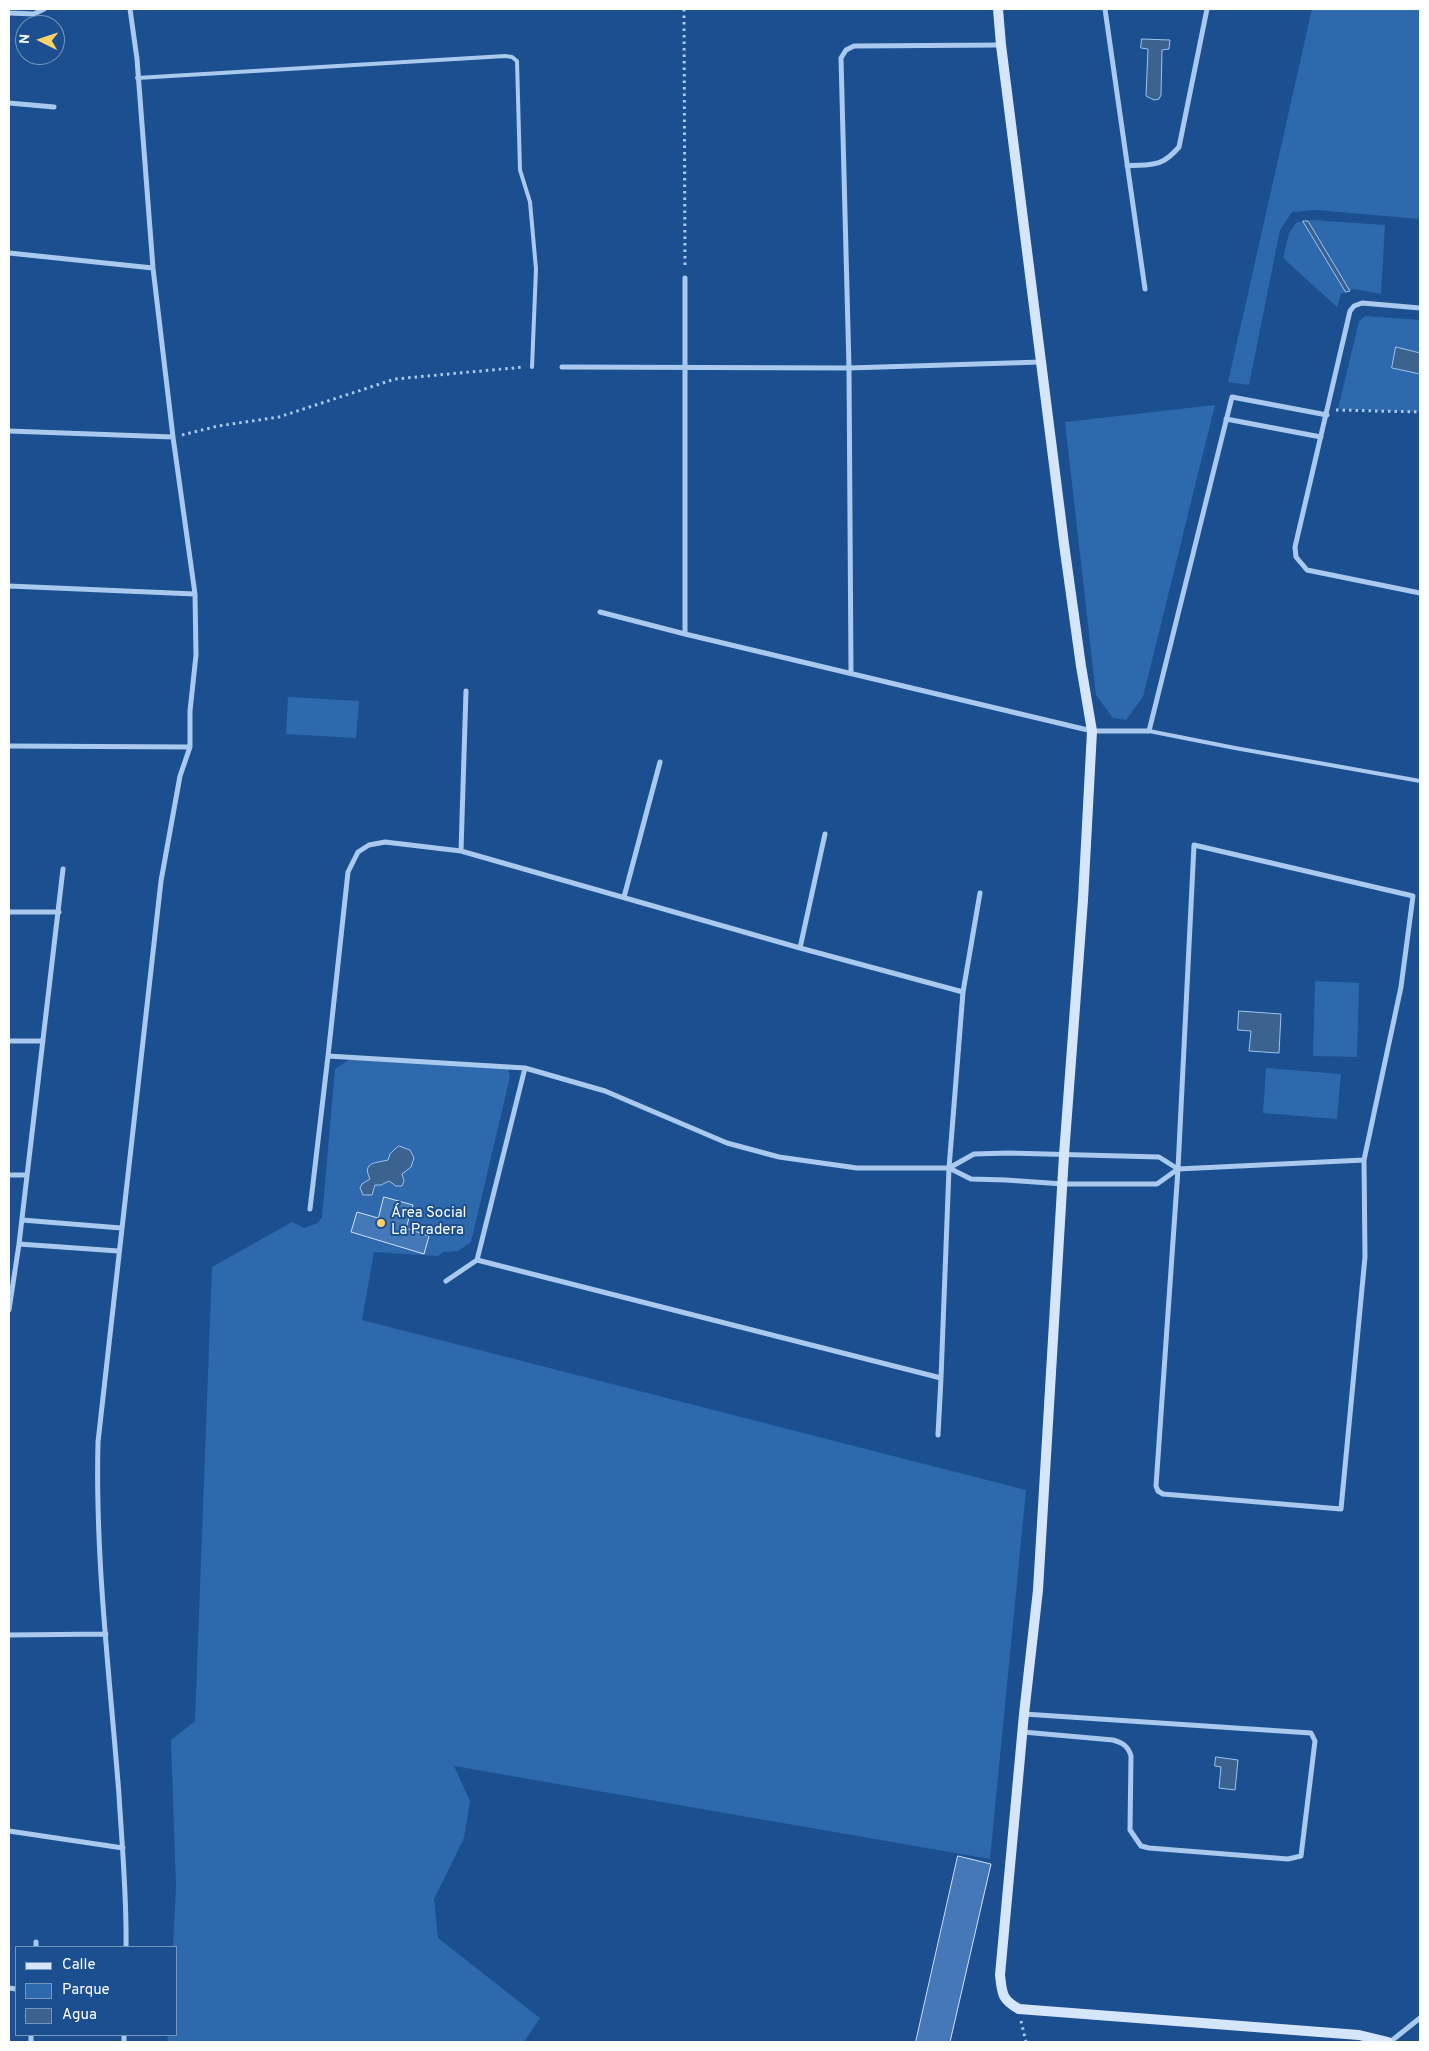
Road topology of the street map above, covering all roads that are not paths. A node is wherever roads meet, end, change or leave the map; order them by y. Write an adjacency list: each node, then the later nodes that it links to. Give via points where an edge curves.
1 (44, 9): 7 (street, via 34,14)
2 (130, 9): 9 (street)
3 (998, 9): 4 (street); 8 (street)
4 (1003, 9)
5 (1106, 9): 12 (street)
6 (1208, 9): 12 (street, via 1179,147 1160,164)
7 (9, 13)
8 (1001, 45): 18 (street); 22 (street, via 854,46 841,58)
9 (137, 78): 14 (street); 19 (lane, via 505,56 518,61 520,170 530,202 536,269)
10 (9, 103): 11 (street)
11 (54, 108)
12 (1127, 166): 16 (street)
13 (9, 253): 14 (street)
14 (153, 268): 26 (street)
15 (685, 278): 21 (street)
16 (1145, 289)
17 (1420, 308): 23 (street, via 1362,303 1354,306 1350,311)
18 (1042, 362): 22 (street); 35 (street, via 1065,553)
19 (532, 367)
20 (562, 367): 21 (street)
21 (684, 367): 22 (street); 32 (street)
22 (849, 368): 33 (street)
23 (1327, 415): 24 (street, via 1232,397); 27 (street)
24 (1226, 419): 27 (street); 36 (street)
25 (9, 431): 26 (street)
26 (173, 437): 30 (street)
27 (1321, 437): 29 (street, via 1295,547 1300,564 1307,570)
28 (9, 586): 30 (street)
29 (1420, 593)
30 (195, 594): 38 (street, via 196,655)
31 (600, 612): 32 (street)
32 (685, 634): 33 (street)
33 (851, 672): 35 (street)
34 (466, 691): 42 (street)
35 (1092, 731): 36 (street); 54 (street)
36 (1149, 731): 40 (lane)
37 (9, 746): 38 (street)
38 (190, 747): 63 (street, via 180,776 163,865)
39 (660, 762): 45 (street)
40 (1420, 781)
41 (825, 834): 48 (street)
42 (461, 851): 45 (street); 52 (street, via 385,842 369,845 358,852 348,872)
43 (64, 870): 47 (street)
44 (980, 892): 49 (street)
45 (624, 897): 48 (street)
46 (9, 912): 47 (street)
47 (59, 912): 51 (street)
48 (800, 948): 49 (street)
49 (963, 992): 56 (street)
50 (9, 1041): 51 (street)
51 (43, 1041): 59 (street)
52 (328, 1056): 53 (street); 61 (street)
53 (525, 1068): 56 (street, via 605,1091 727,1143 779,1157 856,1168); 66 (street)
54 (1064, 1155): 56 (street, via 974,1154); 57 (street, via 1159,1157); 60 (street)
55 (1364, 1160): 57 (street); 57 (street, via 1401,987 1413,896 1194,845); 57 (street, via 1365,1257 1341,1508 1163,1494 1158,1491)
56 (949, 1168): 60 (street, via 971,1179); 70 (street)
57 (1178, 1169): 60 (street, via 1157,1184)
58 (9, 1175): 59 (street)
59 (27, 1175): 62 (street)
60 (1063, 1184): 74 (street, via 1038,1590)
61 (310, 1209)
62 (22, 1220): 63 (street); 64 (street)
63 (121, 1228): 65 (street)
64 (19, 1244): 65 (street); 68 (street)
65 (118, 1251): 72 (street, via 98,1442 97,1494)
66 (477, 1260): 67 (street); 70 (street)
67 (446, 1281)
68 (9, 1295): 69 (street)
69 (9, 1310)
70 (941, 1378): 71 (street)
71 (938, 1435)
72 (106, 1634): 73 (street); 77 (street)
73 (9, 1635)
74 (1024, 1714): 75 (street); 75 (street, via 1311,1732 1315,1741 1301,1856 1288,1860 1140,1846 1130,1830 1132,1756 1123,1743)
75 (1023, 1732): 80 (street, via 1000,1975 1002,1995 1009,2004 1019,2009 1359,2035)
76 (9, 1831): 77 (street)
77 (123, 1848): 78 (street)
78 (126, 1946)
79 (1420, 2018): 80 (street)
80 (1389, 2042)

